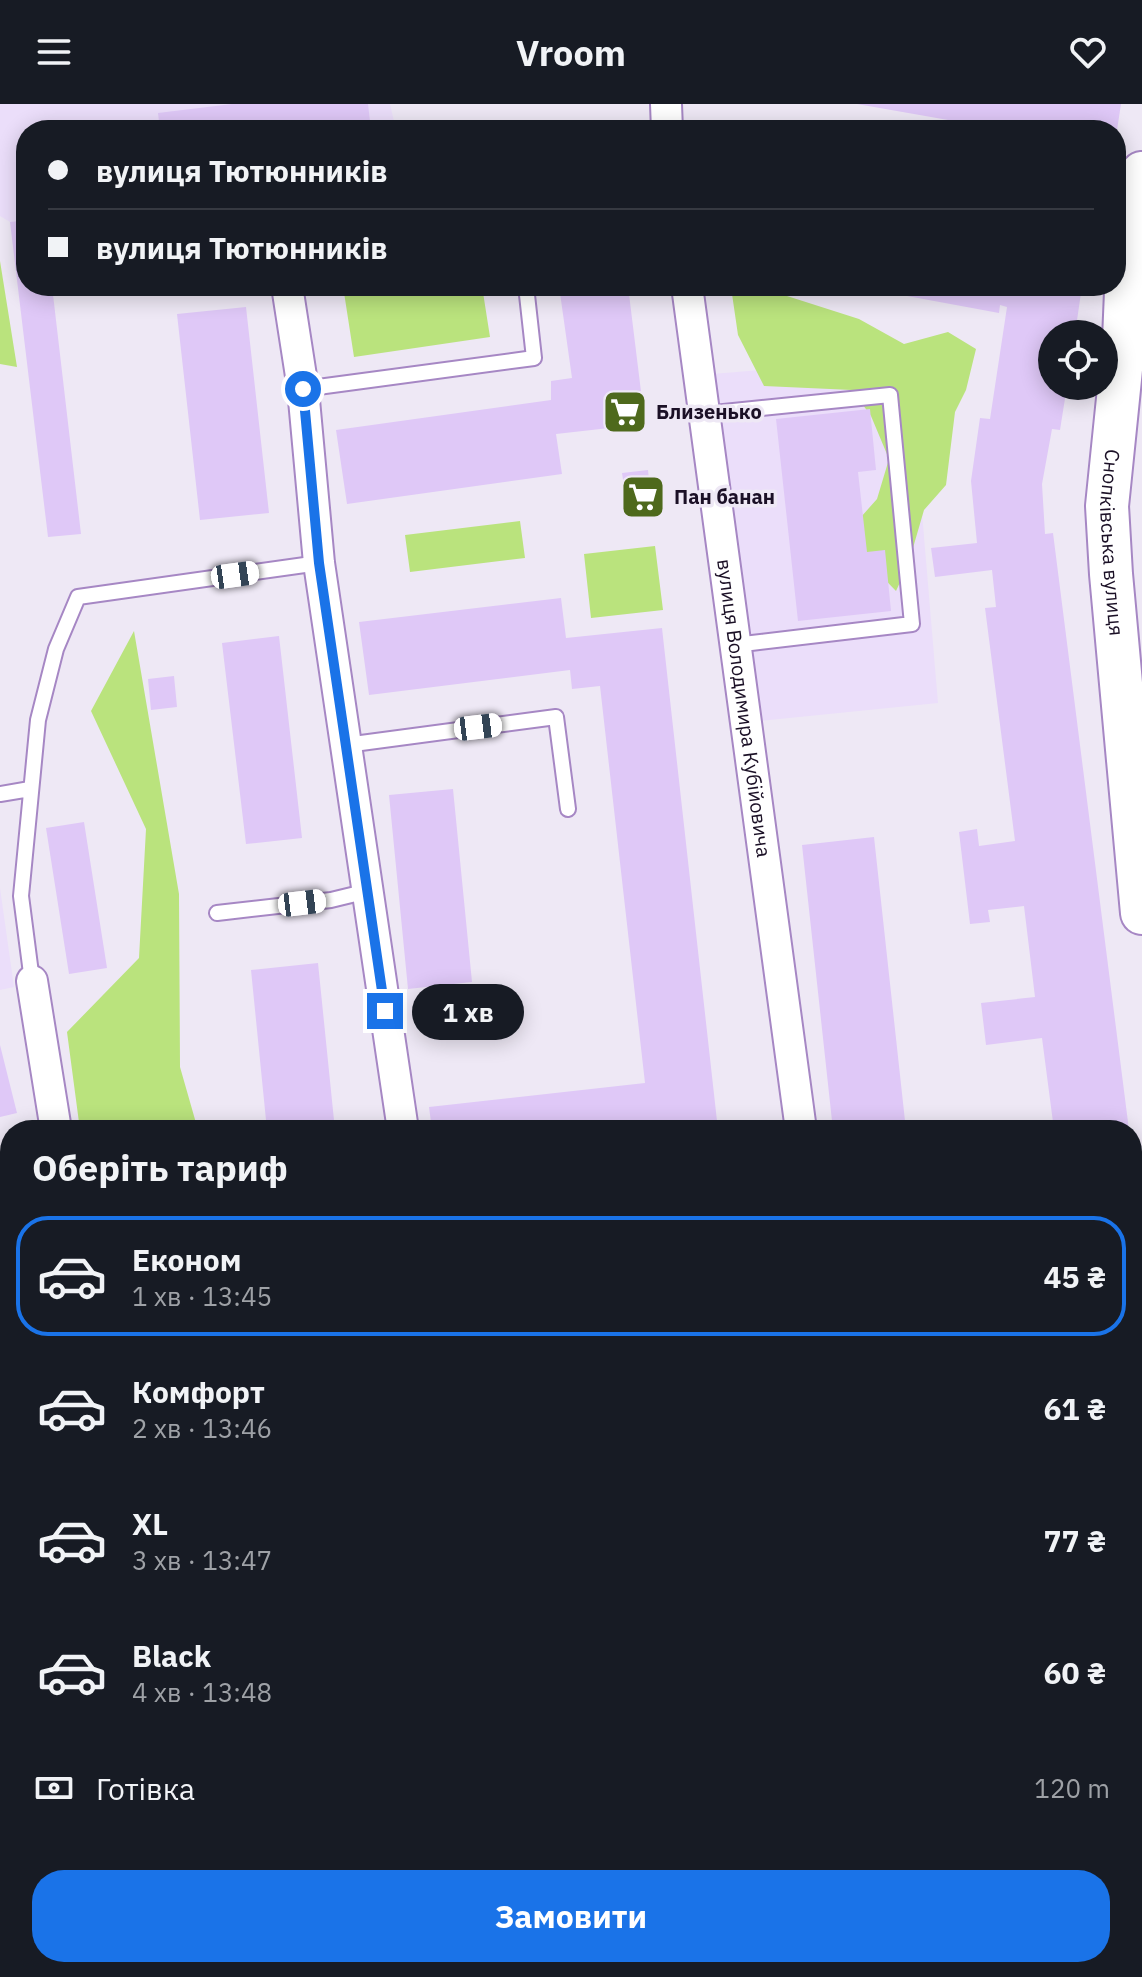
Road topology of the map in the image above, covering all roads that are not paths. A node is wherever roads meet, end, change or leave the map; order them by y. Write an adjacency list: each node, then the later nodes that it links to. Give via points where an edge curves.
1 (1131, 187): 5 (main road, Снопківська вулиця)
2 (289, 296): 6 (street)
3 (527, 296): 6 (lane, via 534,358)
4 (688, 296): 7 (street, вулиця Володимира Кубійовича)
5 (1133, 342): 16 (main road, Снопківська вулиця, via 1107,506)
6 (303, 389): 8 (street)
7 (704, 414): 9 (street, вулиця Володимира Кубійовича); 9 (lane, via 890,395 912,624)
8 (319, 563): 10 (street); 11 (lane, via 78,597 56,649 38,720)
9 (735, 645): 20 (street, вулиця Володимира Кубійовича)
10 (346, 745): 13 (lane, via 556,717); 14 (street)
11 (30, 789): 12 (lane); 17 (lane, via 21,896)
12 (0, 794)
13 (568, 809)
14 (368, 891): 15 (lane); 19 (street)
15 (217, 913)
16 (1142, 913)
17 (32, 981): 18 (street)
18 (54, 1120)
19 (402, 1120)
20 (800, 1120)

